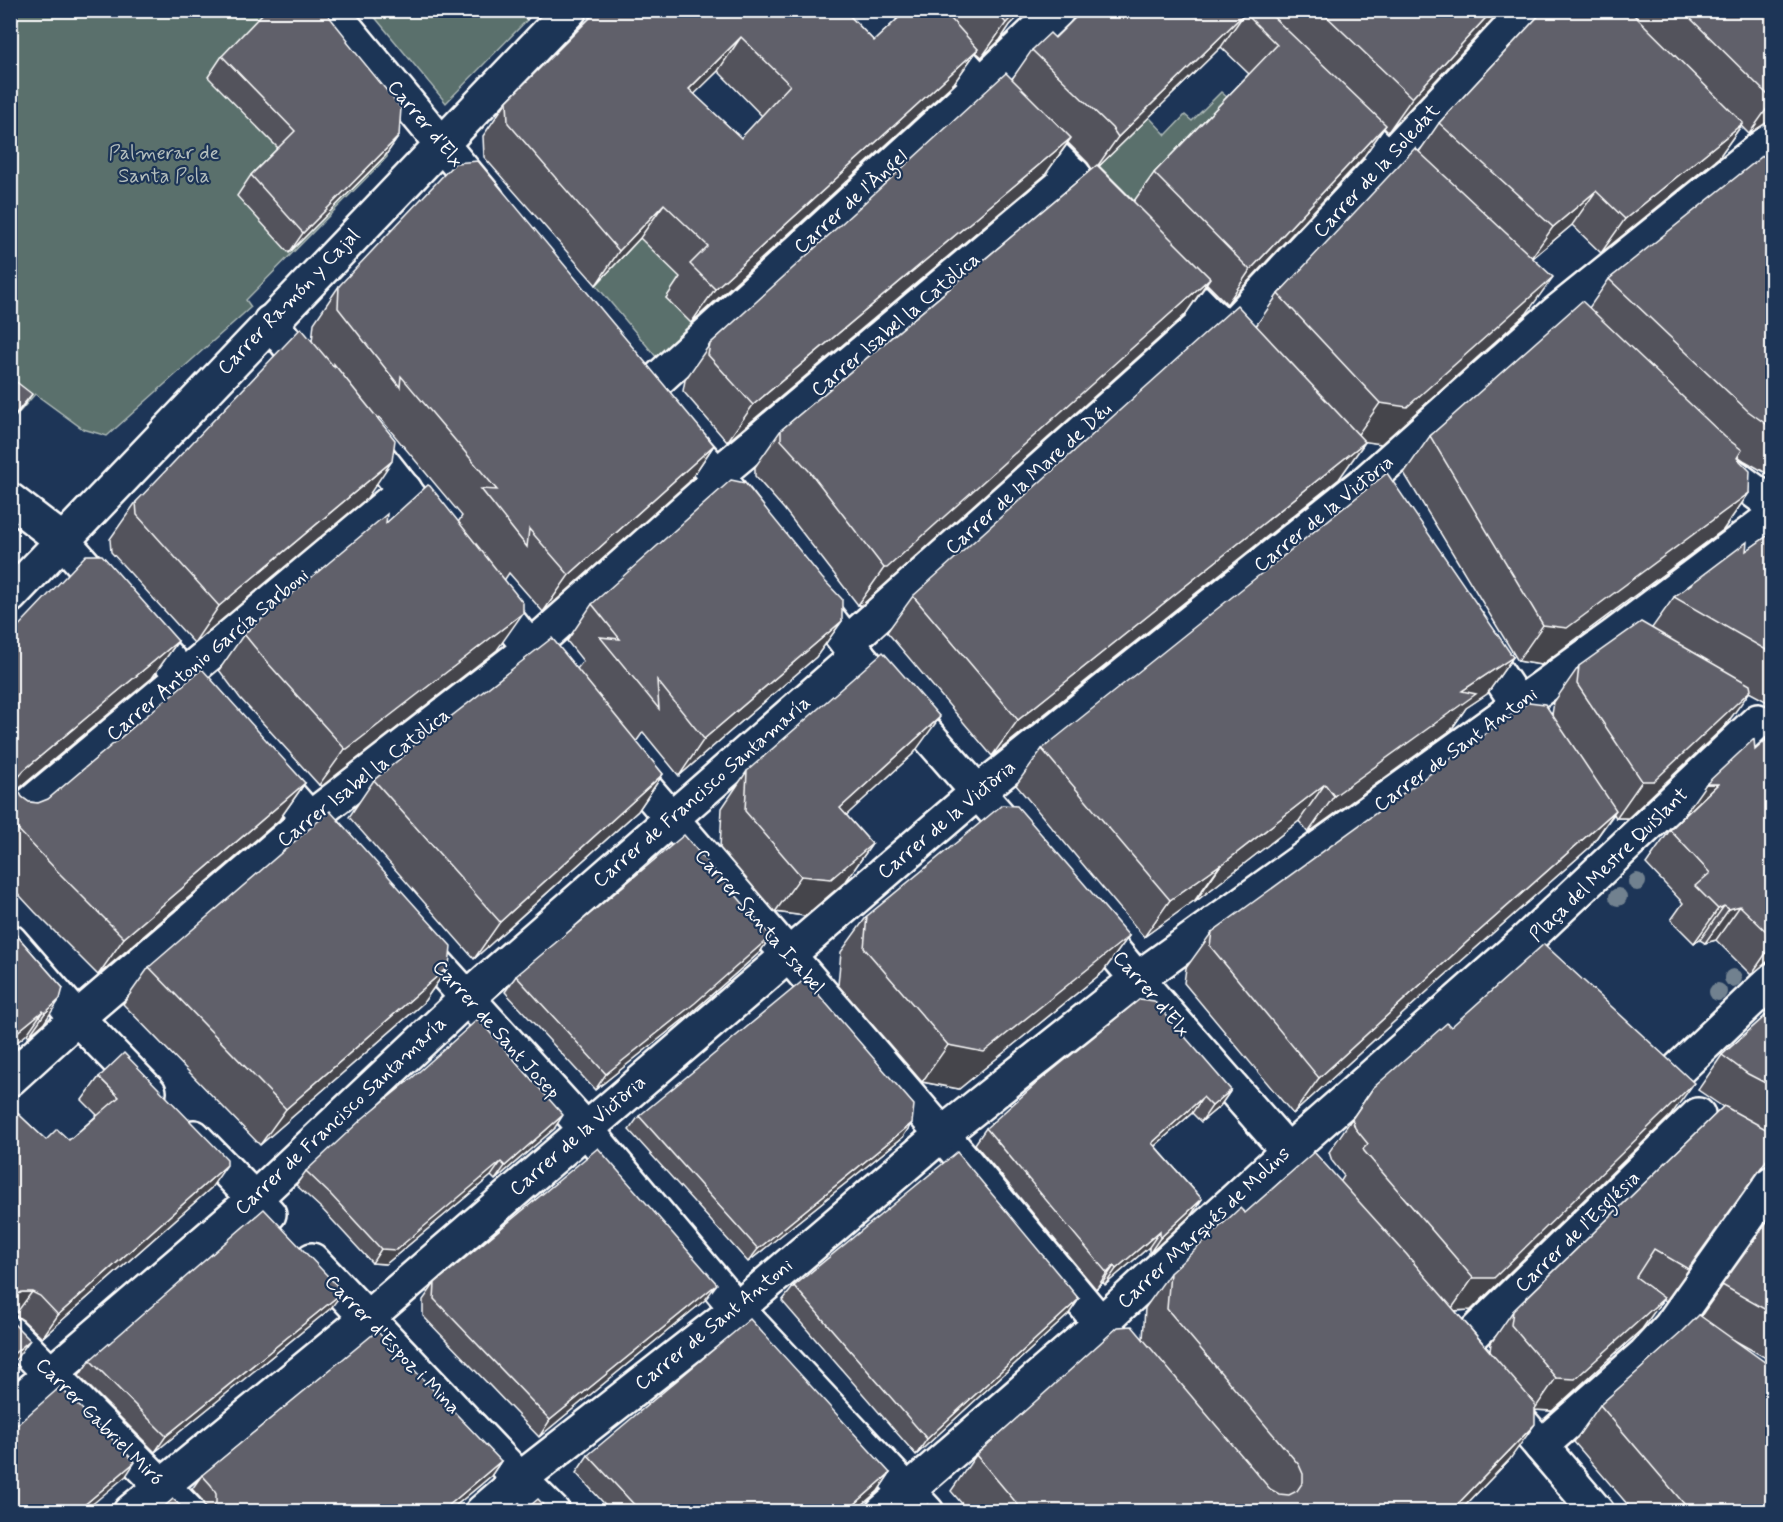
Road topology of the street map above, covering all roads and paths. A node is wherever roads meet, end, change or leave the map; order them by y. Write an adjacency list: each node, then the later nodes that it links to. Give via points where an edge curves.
1 (331, 10): 10 (street, Carrer d'Elx)
2 (570, 10): 10 (street, Carrer Ramón y Cajal)
3 (912, 10): 6 (street)
4 (1058, 10): 6 (street, Carrer de l'Àngel)
5 (1527, 10): 11 (street, Carrer de la Soledat)
6 (981, 84): 13 (street); 24 (street, Carrer de l'Àngel, via 636,383)
7 (1319, 92): 11 (street)
8 (1722, 135): 12 (street)
9 (1773, 139): 12 (street, Carrer de la Victòria)
10 (443, 144): 16 (street, Carrer d'Elx); 19 (street, Carrer Ramón y Cajal)
11 (1388, 158): 15 (street); 20 (street, Carrer de la Soledat)
12 (1748, 160): 14 (street); 18 (street, Carrer de la Victòria)
13 (1074, 175): 20 (street); 24 (street, Carrer Isabel la Catòlica)
14 (1773, 183)
15 (1448, 212)
16 (502, 218)
17 (1532, 289): 18 (street)
18 (1566, 321): 25 (street, Carrer de la Victòria)
19 (270, 322): 26 (street); 31 (street, Carrer Ramón y Cajal)
20 (1219, 324): 21 (street); 38 (street, Carrer de la Mare de Déu)
21 (1266, 373)
22 (1695, 444): 28 (street)
23 (1344, 456): 25 (street)
24 (719, 477): 32 (street); 37 (street, Carrer Isabel la Catòlica)
25 (1367, 481): 29 (street); 47 (street, Carrer de la Victòria)
26 (405, 490): 37 (street); 40 (street, Carrer Antonio García Sarboni)
27 (10, 500): 31 (street)
28 (1773, 504)
29 (1387, 510)
30 (1773, 517): 36 (street, Carrer de Sant Antoni)
31 (62, 540): 34 (street, Carrer Ramón y Cajal); 40 (street)
32 (770, 543)
33 (791, 570): 38 (street)
34 (10, 596)
35 (1459, 617): 42 (street)
36 (1614, 636): 39 (street); 42 (street, Carrer de Sant Antoni)
37 (529, 649): 43 (street); 48 (street, Carrer Isabel la Catòlica)
38 (853, 649): 47 (street); 49 (street, Carrer de Francisco Santamaría)
39 (1645, 654)
40 (183, 676): 48 (street); 50 (street, Carrer Antonio García Sarboni)
41 (1728, 703): 44 (street, Plaça del Mestre Quislant)
42 (1519, 705): 46 (street); 61 (street, Carrer de Sant Antoni)
43 (581, 712)
44 (1766, 724): 52 (street, Plaça del Mestre Quislant)
45 (604, 739): 49 (street, Carrer Santa Isabel)
46 (1545, 744)
47 (979, 791): 53 (street); 59 (street, Carrer de la Victòria)
48 (309, 819): 54 (street); 64 (street, Carrer Isabel la Catòlica)
49 (671, 820): 59 (street, Carrer Santa Isabel); 63 (street, Carrer de Francisco Santamaría)
50 (10, 821)
51 (1598, 824): 52 (street)
52 (1618, 854): 58 (street, Plaça del Mestre Quislant)
53 (1047, 871)
54 (364, 882)
55 (1069, 898): 61 (street, Carrer d'Elx)
56 (396, 918): 63 (street, Carrer de Sant Josep)
57 (10, 940): 64 (street, Carrer d'Espoz i Mina)
58 (1522, 943): 60 (street, Plaça del Mestre Quislant); 70 (street, Carrer Marqués de Molins)
59 (789, 955): 67 (street, Carrer de la Victòria); 69 (street, Carrer Santa Isabel)
60 (1548, 967)
61 (1137, 979): 69 (street, Carrer de Sant Antoni); 70 (street, Carrer d'Elx)
62 (1773, 980): 66 (street, via 1657,1073 1676,1097)
63 (467, 998): 67 (street, Carrer de Sant Josep); 72 (street, Carrer de Francisco Santamaría)
64 (77, 1018): 65 (street, Carrer Isabel la Catòlica); 72 (street, Carrer d'Espoz i Mina)
65 (10, 1079)
66 (1698, 1114): 68 (street); 79 (street, Carrer de l'Església)
67 (586, 1129): 74 (street, Carrer de Sant Josep); 75 (street, Carrer de la Victòria)
68 (1726, 1130)
69 (942, 1134): 74 (street, Carrer de Sant Antoni); 77 (street, Carrer Santa Isabel)
70 (1288, 1151): 73 (street, Carrer d'Elx); 77 (street, Carrer Marqués de Molins)
71 (1773, 1183): 83 (street, via 1681,1333 1645,1354)
72 (254, 1199): 75 (street, Carrer d'Espoz i Mina); 80 (street, Carrer de Francisco Santamaría)
73 (1350, 1223)
74 (737, 1309): 84 (street, Carrer de Sant Antoni); 86 (street, Carrer de Sant Josep)
75 (367, 1318): 84 (street, Carrer d'Espoz i Mina); 85 (street, Carrer de la Victòria)
76 (1435, 1322): 79 (street)
77 (1100, 1324): 81 (street, Carrer Santa Isabel); 86 (street, Carrer Marqués de Molins)
78 (10, 1333): 80 (street, Carrer Gabriel Miró)
79 (1471, 1364): 83 (street)
80 (52, 1374): 82 (street, Carrer de Francisco Santamaría); 85 (street, Carrer Gabriel Miró)
81 (1153, 1386)
82 (10, 1409)
83 (1542, 1446): 92 (street)
84 (520, 1479): 89 (street, Carrer de Sant Antoni); 90 (street, Carrer d'Espoz i Mina)
85 (162, 1485): 87 (street, Carrer de la Victòria); 88 (street, Carrer Gabriel Miró)
86 (917, 1500): 91 (street, Carrer Marqués de Molins)
87 (130, 1512)
88 (188, 1512)
89 (482, 1512)
90 (553, 1512)
91 (883, 1512)
92 (1597, 1512)

